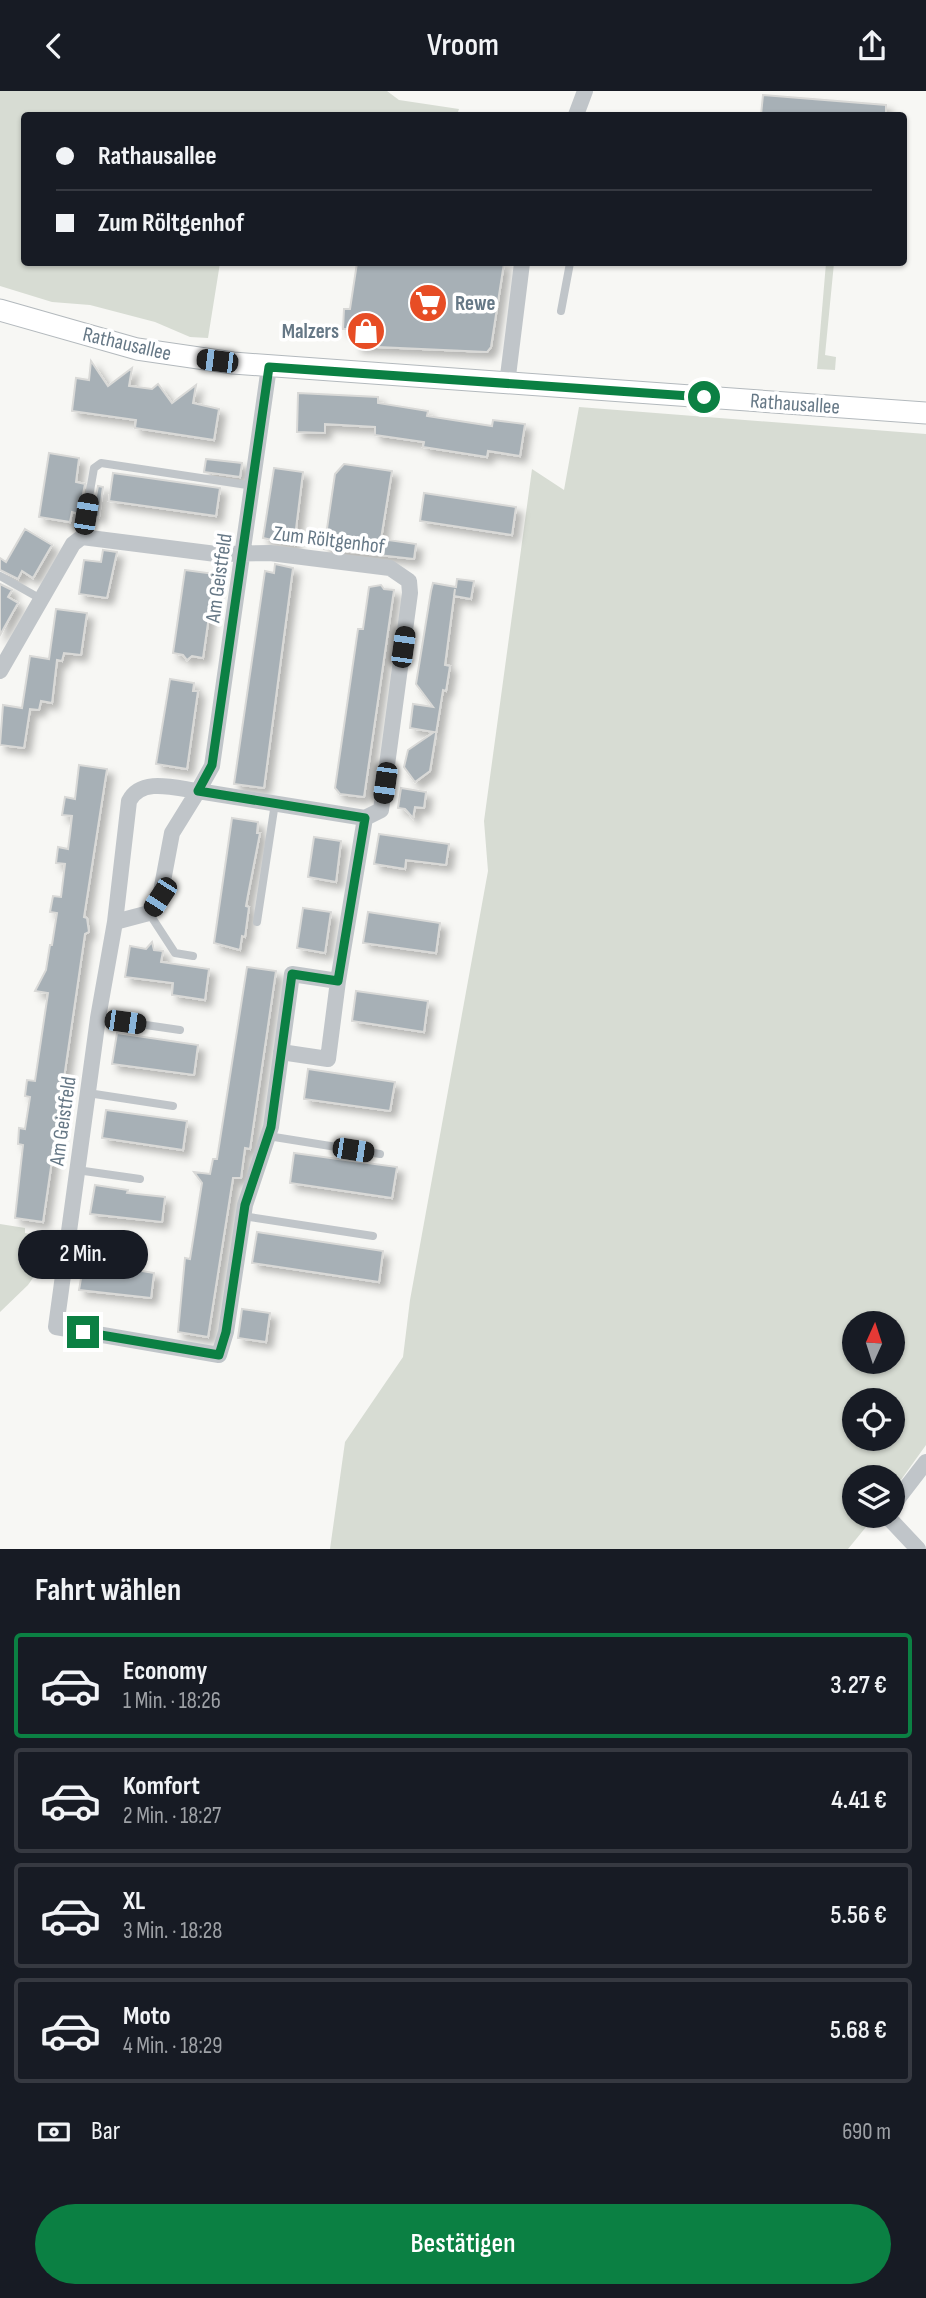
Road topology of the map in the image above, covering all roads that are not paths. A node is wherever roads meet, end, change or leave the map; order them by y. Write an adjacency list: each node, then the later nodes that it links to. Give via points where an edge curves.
1 (585, 91): 2 (street)
2 (577, 112)
3 (522, 266): 8 (street)
4 (569, 266): 6 (lane)
5 (0, 310): 7 (main road, Rathausallee, via 137,349)
6 (561, 311)
7 (269, 367): 8 (main road, Rathausallee); 10 (street, Am Geistfeld)
8 (507, 384): 9 (main road, Rathausallee)
9 (926, 413)
10 (254, 486): 11 (lane, via 102,463 93,468); 12 (street, Am Geistfeld)
11 (82, 537): 12 (street, via 216,554); 14 (street, via 73,544)
12 (244, 553): 16 (street, Am Geistfeld, via 212,765); 18 (street, Zum Röltgenhof, via 390,568 409,581 381,810)
13 (0, 576): 14 (lane)
14 (41, 599): 15 (street)
15 (0, 671)
16 (198, 791): 17 (street); 19 (street, Am Geistfeld, via 172,833 160,897); 20 (street, Am Geistfeld, via 144,786 133,792 128,801)
17 (275, 803): 18 (street); 21 (lane)
18 (365, 818): 23 (street, Zum Röltgenhof)
19 (149, 912): 20 (street); 22 (lane, via 175,953)
20 (116, 922): 24 (street, Am Geistfeld)
21 (257, 922)
22 (193, 956)
23 (338, 981): 26 (street, via 292,974); 26 (street, Zum Röltgenhof, via 328,1059)
24 (98, 1019): 25 (lane); 27 (street, Am Geistfeld)
25 (180, 1030)
26 (281, 1052): 29 (street)
27 (88, 1093): 28 (lane); 31 (street, Am Geistfeld)
28 (173, 1106)
29 (268, 1136): 30 (lane); 33 (street)
30 (380, 1154)
31 (77, 1170): 32 (lane); 35 (street, Am Geistfeld)
32 (140, 1179)
33 (243, 1216): 34 (lane); 35 (street, Am Geistfeld, via 219,1355 56,1327)
34 (373, 1236)
35 (67, 1245): 36 (lane)
36 (129, 1255)
37 (926, 1462): 38 (street)
38 (905, 1490)
39 (900, 1528): 40 (street)
40 (918, 1549)

